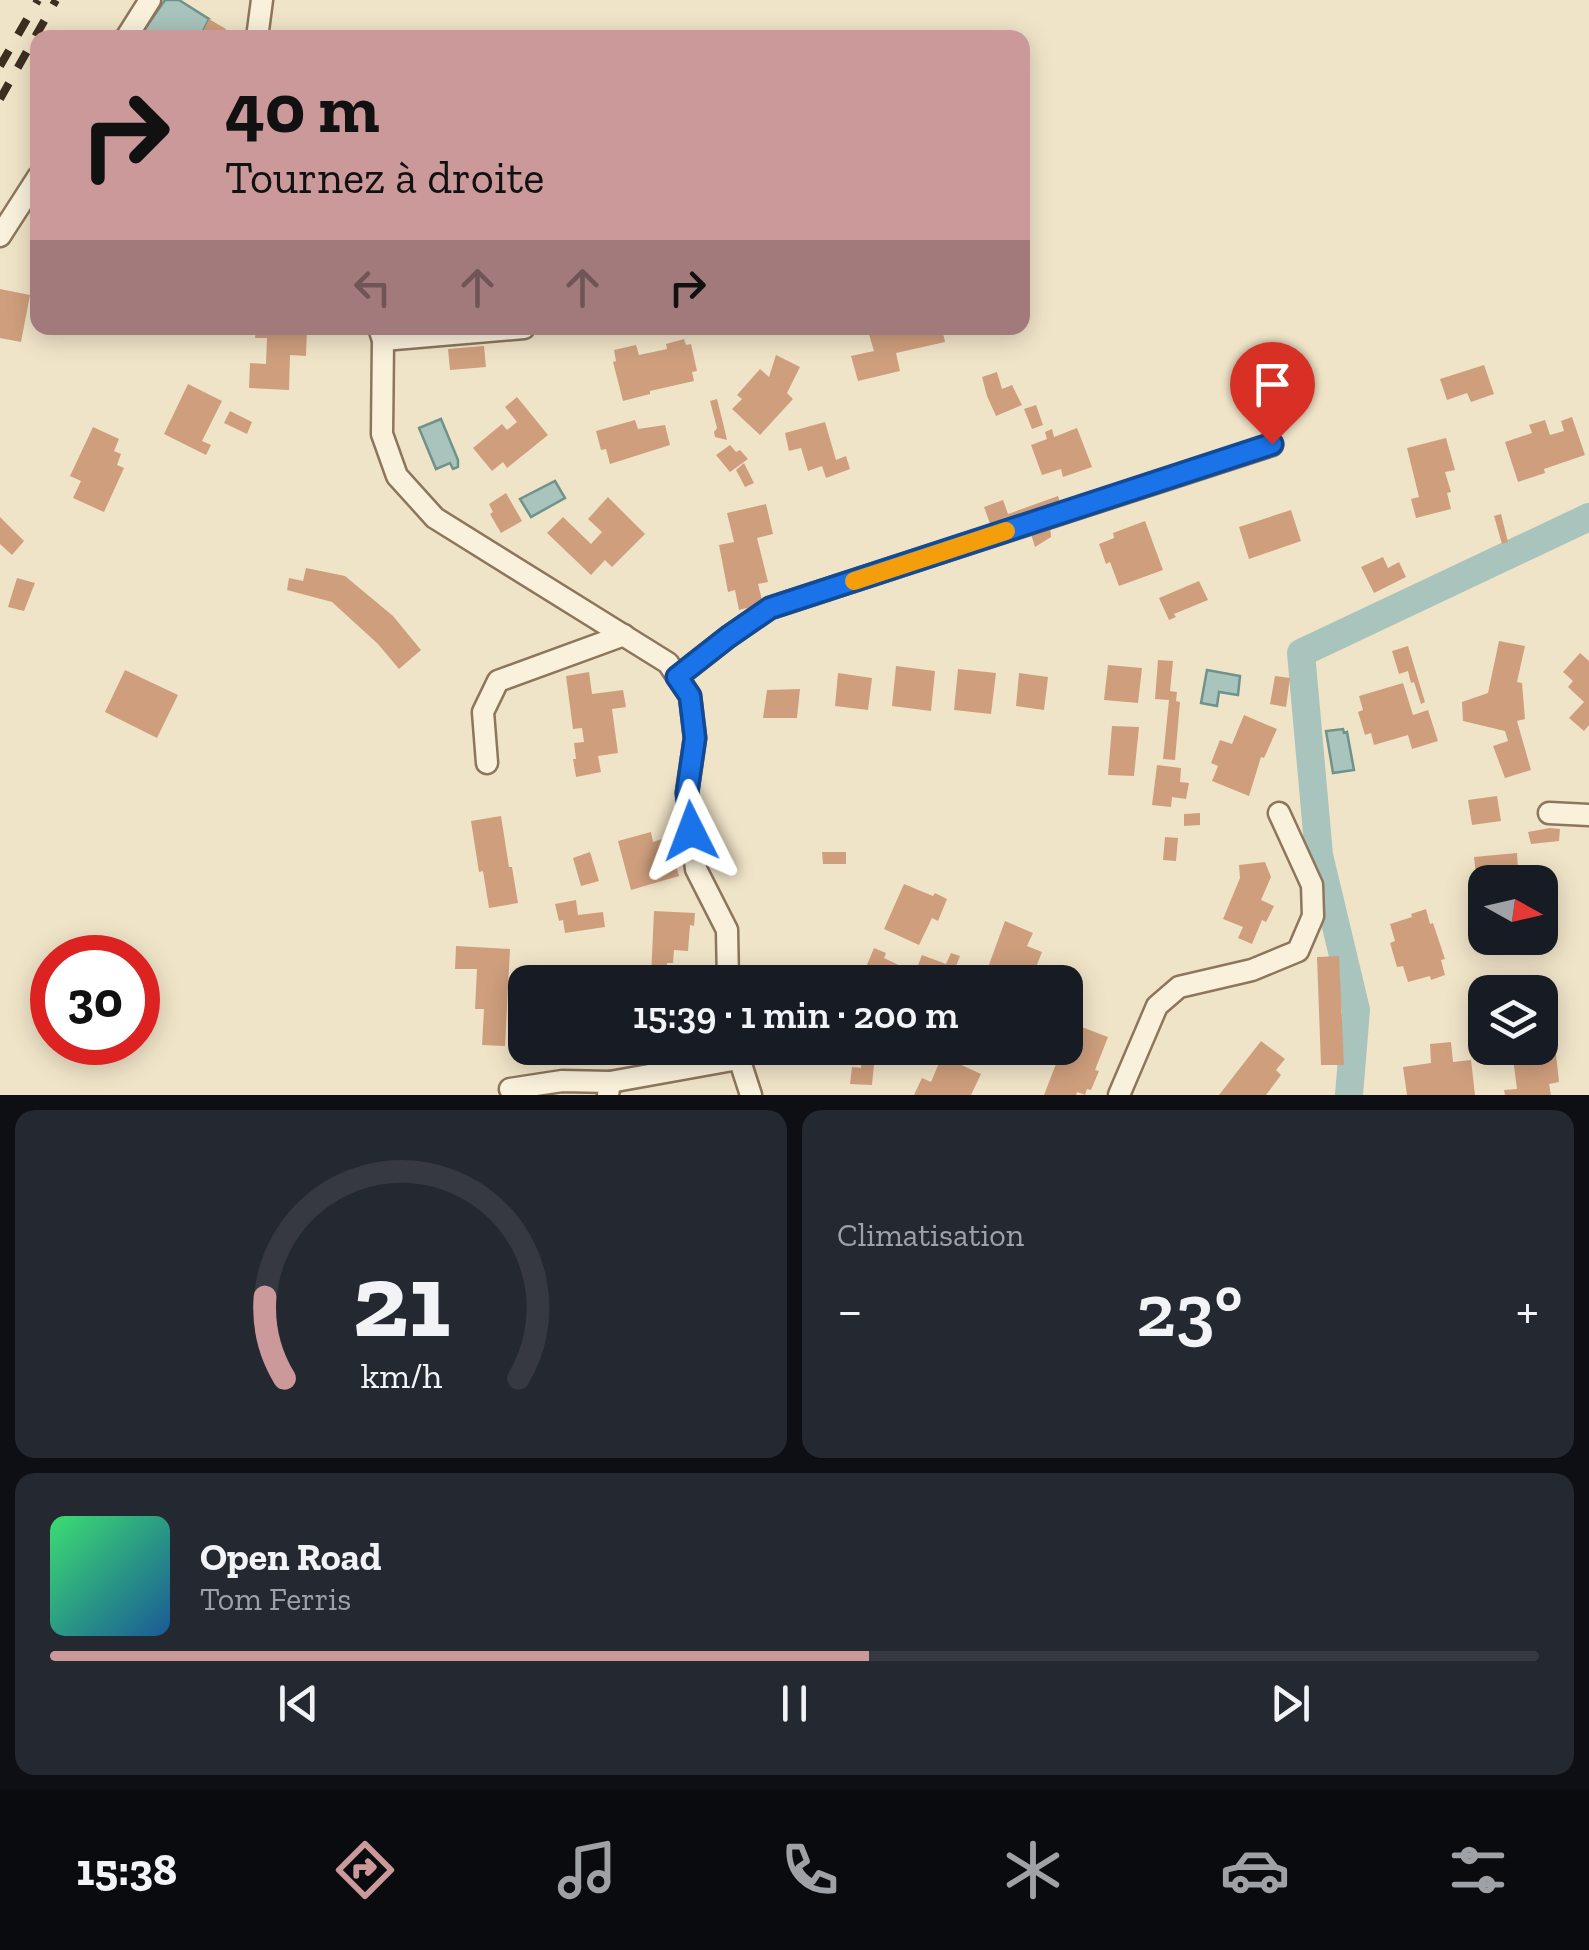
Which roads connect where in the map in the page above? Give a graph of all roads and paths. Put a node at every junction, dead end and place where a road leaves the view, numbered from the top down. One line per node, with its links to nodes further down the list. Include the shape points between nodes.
1 (150, 0): 3 (street)
2 (262, 0): 4 (street)
3 (131, 30)
4 (258, 30)
5 (30, 189): 6 (street)
6 (0, 236)
7 (381, 335): 9 (street, via 382,434 397,476 435,518)
8 (1272, 444): 10 (street, via 770,608)
9 (624, 636): 10 (street, via 668,663); 11 (street, via 498,681 484,712)
10 (677, 677): 15 (street, via 690,696 695,738 687,793 696,869 726,930)
11 (487, 763)
12 (1278, 813): 21 (street, via 1312,885 1313,916 1298,950 1252,970 1178,987 1158,1006)
13 (1549, 813): 14 (street)
14 (1589, 816)
15 (727, 965)
16 (693, 1065): 19 (street)
17 (741, 1065): 20 (street)
18 (510, 1088): 19 (street, via 562,1081)
19 (609, 1088)
20 (751, 1095)
21 (1119, 1095)

